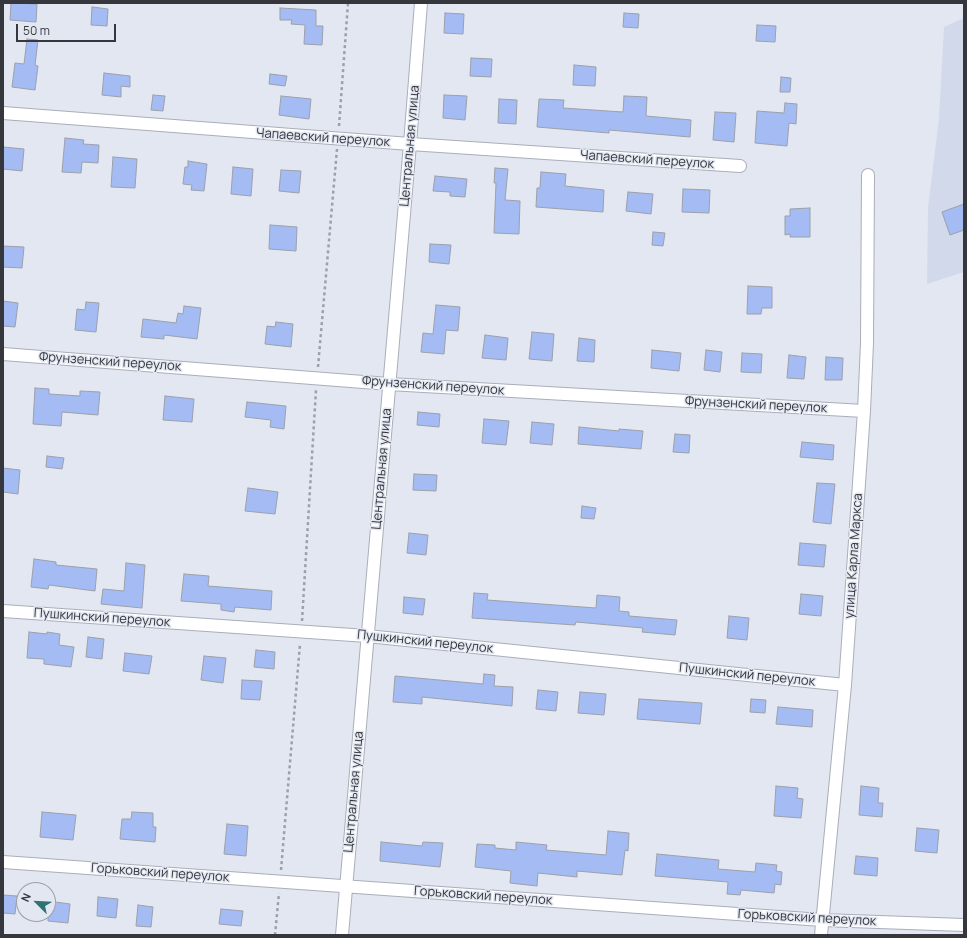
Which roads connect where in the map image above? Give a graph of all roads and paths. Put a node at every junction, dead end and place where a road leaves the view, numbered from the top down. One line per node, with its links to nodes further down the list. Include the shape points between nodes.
1 (348, 3): 4 (path)
2 (421, 3): 5 (street, Центральная улица)
3 (3, 113): 4 (street, Чапаевский переулок)
4 (338, 139): 5 (street, Чапаевский переулок); 9 (path)
5 (410, 144): 6 (street, Чапаевский переулок); 10 (street, Центральная улица)
6 (740, 166)
7 (868, 175): 11 (street, улица Карла Маркса)
8 (3, 354): 9 (street, Фрунзенский переулок)
9 (317, 378): 10 (street, Фрунзенский переулок); 13 (path)
10 (389, 384): 11 (street, Фрунзенский переулок); 14 (street, Центральная улица)
11 (864, 411): 15 (street, улица Карла Маркса)
12 (3, 611): 13 (street, Пушкинский переулок)
13 (301, 632): 14 (street, Пушкинский переулок); 17 (path)
14 (367, 636): 15 (street, Пушкинский переулок); 18 (street, Центральная улица)
15 (845, 684): 19 (street, улица Карла Маркса)
16 (3, 862): 17 (street, Горьковский переулок)
17 (280, 881): 18 (street, Горьковский переулок); 21 (path)
18 (346, 886): 19 (street, Горьковский переулок); 22 (street, Центральная улица)
19 (822, 920): 20 (street, Горьковский переулок); 23 (street, улица Карла Маркса)
20 (964, 925)
21 (275, 935)
22 (342, 935)
23 (821, 935)

